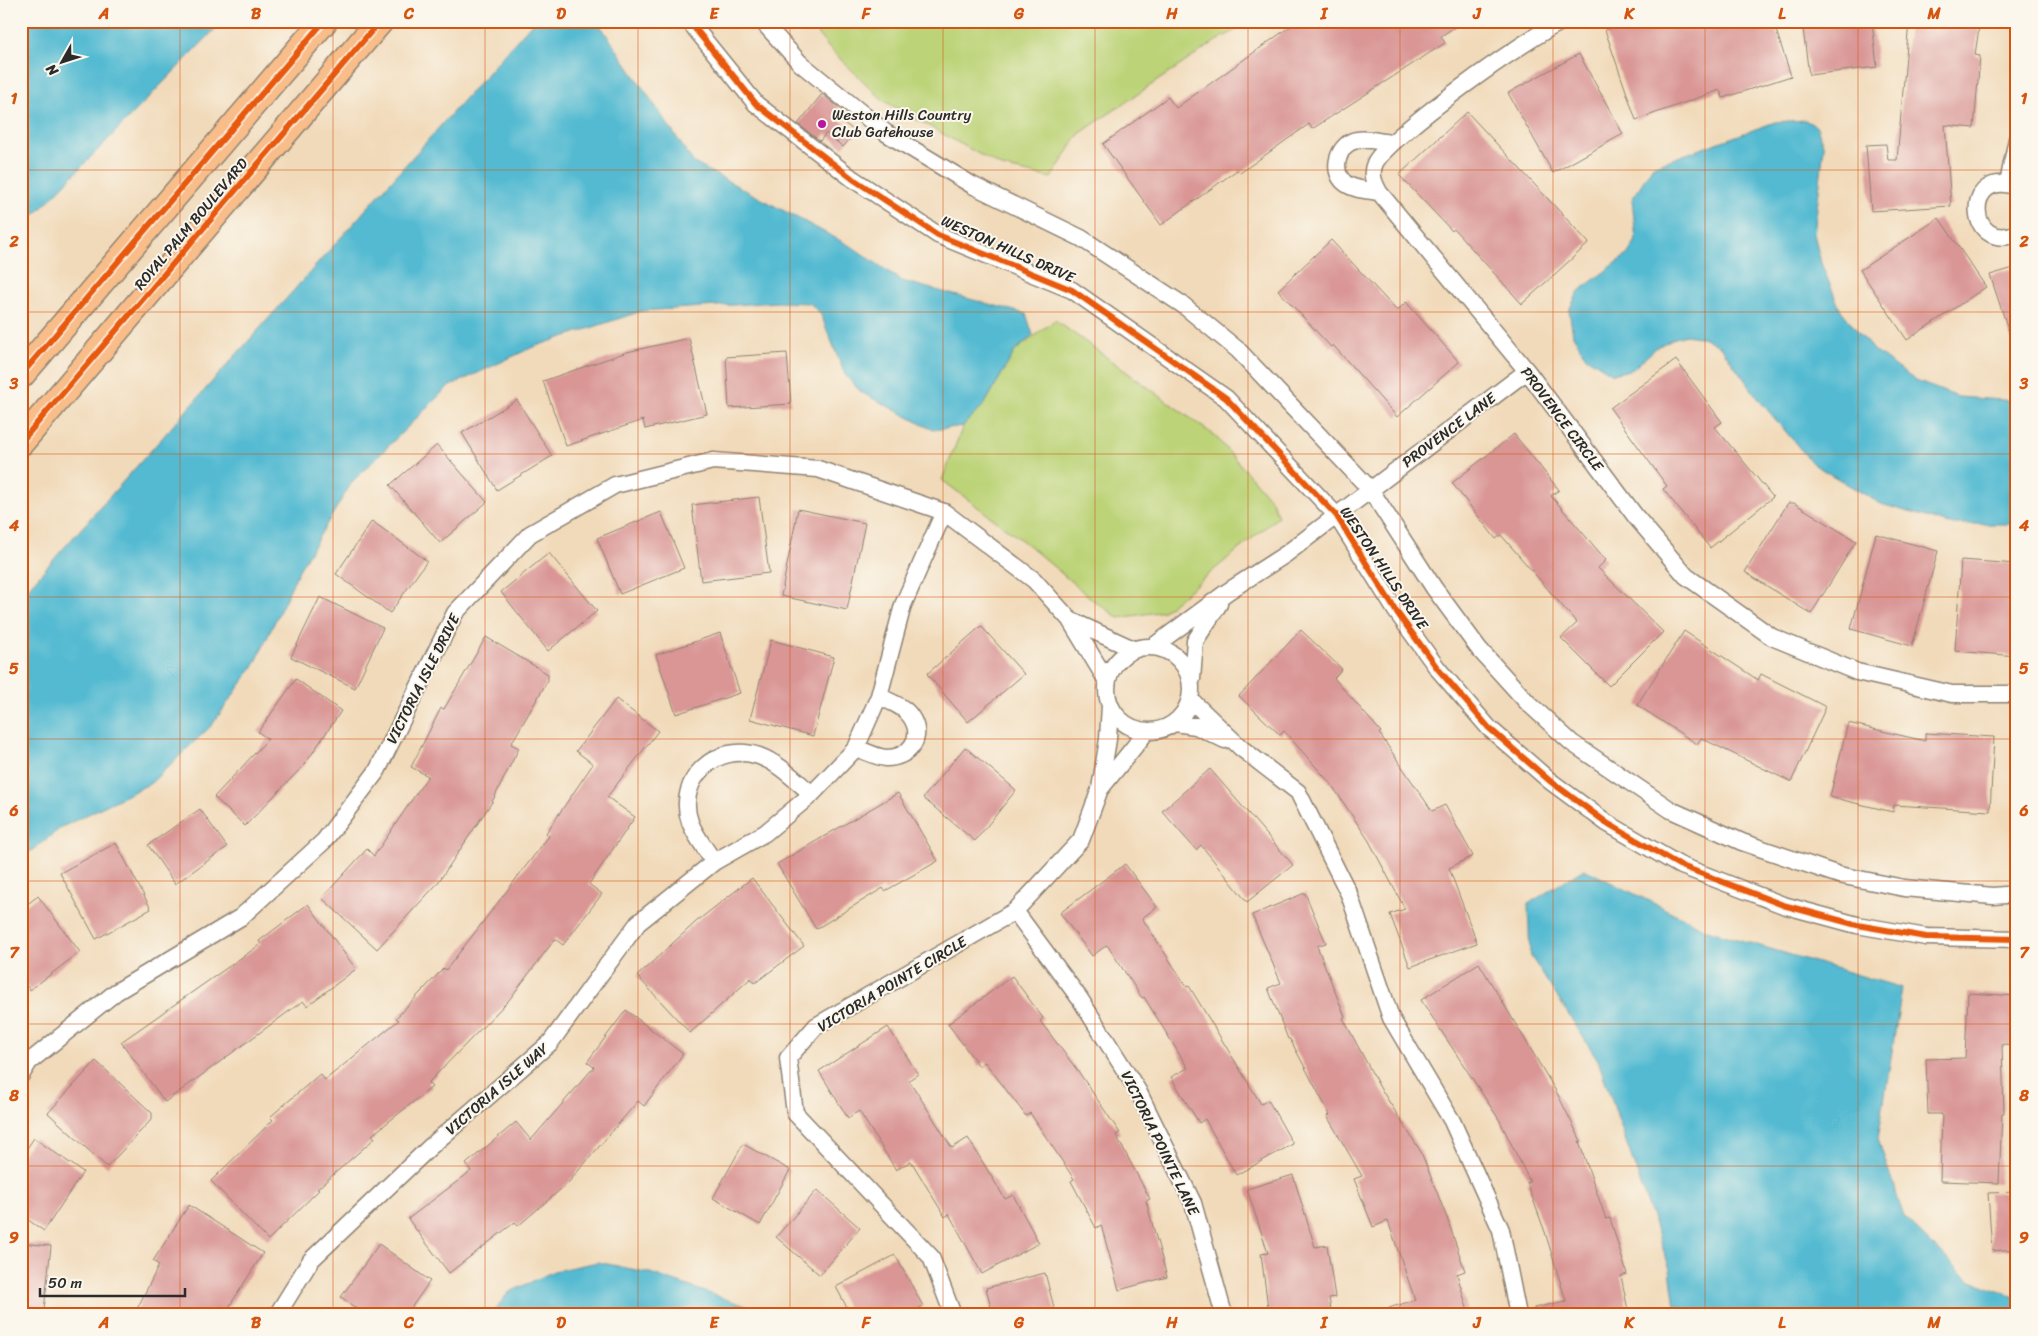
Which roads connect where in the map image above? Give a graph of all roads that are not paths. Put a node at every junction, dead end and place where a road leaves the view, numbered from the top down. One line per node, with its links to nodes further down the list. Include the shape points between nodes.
1 (324, 21): 12 (main road, ROYAL PALM BOULEVARD)
2 (380, 21): 13 (main road, ROYAL PALM BOULEVARD)
3 (689, 21): 16 (street, WESTON HILLS DRIVE, via 756,104 853,178 938,235 1072,290 1226,398)
4 (762, 21): 14 (street, WESTON HILLS DRIVE, via 800,63 886,134 972,185 1080,238 1183,305 1238,350)
5 (1562, 21): 7 (street, PROVENCE CIRCLE, via 1474,78)
6 (2017, 139): 8 (street)
7 (1392, 143): 9 (street, PROVENCE CIRCLE, via 1372,171); 9 (street, via 1356,140 1348,143 1338,159 1337,169 1347,184)
8 (2012, 185): 10 (street, via 1997,184 1984,192 1977,205 1977,216 1981,226 1989,232 1999,236)
9 (1379, 192): 11 (street, PROVENCE CIRCLE)
10 (2017, 232)
11 (1527, 371): 14 (street, PROVENCE LANE); 23 (street, PROVENCE CIRCLE, via 1636,517 1686,576 1772,637 1857,672 1952,694)
12 (21, 375)
13 (21, 442)
14 (1370, 489): 16 (street, PROVENCE LANE); 33 (street, WESTON HILLS DRIVE, via 1434,588 1479,650 1528,703 1572,744 1671,810 1742,842 1839,874 1904,888 1993,896)
15 (944, 512): 18 (street, VICTORIA ISLE DRIVE, via 1034,580); 24 (street, VICTORIA ISLE WAY, via 903,605); 36 (street, VICTORIA ISLE DRIVE, via 818,470 713,461 615,485 530,534 455,613 377,771 324,841 241,917 116,992 29,1062)
16 (1336, 515): 17 (street, PROVENCE LANE, via 1286,554); 35 (street, WESTON HILLS DRIVE, via 1396,611 1438,669 1489,728 1550,781 1607,822 1679,865 1783,905 1857,925 1926,937)
17 (1227, 592): 19 (street, PROVENCE LANE); 22 (street, via 1195,641)
18 (1070, 620): 20 (street, VICTORIA ISLE DRIVE); 21 (street, VICTORIA ISLE DRIVE)
19 (1154, 646): 20 (street); 22 (street, via 1174,654 1187,668)
20 (1133, 649): 21 (street, via 1116,662)
21 (1108, 681): 25 (street)
22 (1191, 692): 26 (street, via 1186,711); 29 (street)
23 (2017, 694)
24 (879, 696): 28 (street, VICTORIA ISLE WAY); 28 (street, via 900,706 910,716 917,728 915,742 909,751 898,757 883,758)
25 (1110, 706): 27 (street, via 1130,726); 30 (street, VICTORIA POINTE CIRCLE)
26 (1175, 723): 27 (street); 29 (street, via 1196,726)
27 (1147, 731): 30 (street, VICTORIA POINTE CIRCLE)
28 (856, 748): 31 (street, VICTORIA ISLE WAY)
29 (1241, 748): 40 (street, via 1298,792 1349,894 1391,1018 1452,1121 1501,1230)
30 (1100, 789): 34 (street, VICTORIA POINTE CIRCLE, via 1081,840)
31 (812, 794): 32 (street, VICTORIA ISLE WAY, via 765,833); 32 (street, via 780,767 759,756 736,752 718,756 703,768 692,784 687,801 690,822)
32 (714, 862): 37 (street, VICTORIA ISLE WAY, via 638,923 550,1043 430,1147 311,1260)
33 (2017, 894)
34 (1016, 911): 38 (street, VICTORIA POINTE CIRCLE, via 816,1026 788,1058 795,1113 931,1257); 39 (street, VICTORIA POINTE LANE, via 1080,999 1138,1091 1193,1203)
35 (2017, 939)
36 (21, 1076)
37 (277, 1315)
38 (953, 1315)
39 (1224, 1315)
40 (1518, 1315)

